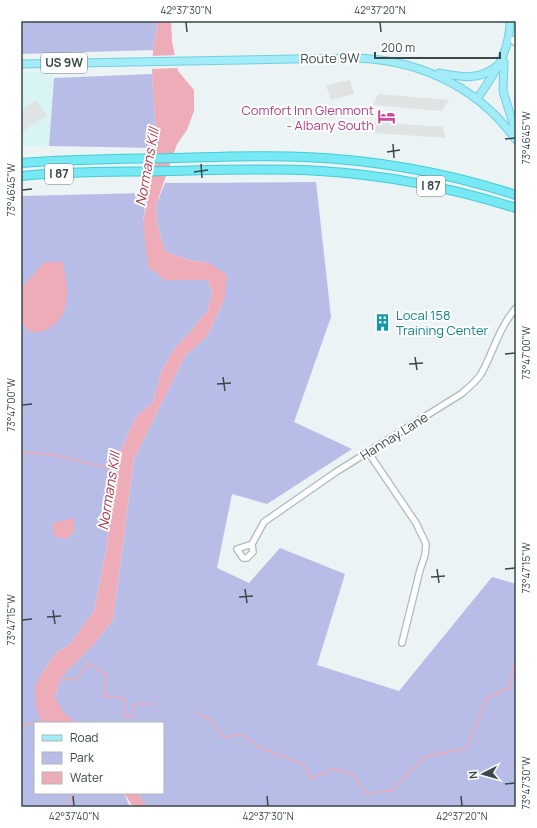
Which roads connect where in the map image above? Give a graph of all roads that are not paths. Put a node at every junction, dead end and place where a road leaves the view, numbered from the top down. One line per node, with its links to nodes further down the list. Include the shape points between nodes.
1 (510, 21): 2 (main road)
2 (509, 37): 3 (street); 4 (main road)
3 (516, 43)
4 (505, 54): 5 (main road); 9 (main road, via 503,91)
5 (501, 63): 7 (main road, via 485,74 474,77); 8 (main road)
6 (21, 64): 7 (main road, Route 9W / US 9W, via 368,58 400,62)
7 (429, 71): 8 (main road, Route 9W / US 9W)
8 (477, 99): 10 (main road, Route 9W / US 9W, via 502,122)
9 (516, 133)
10 (516, 140)
11 (21, 163): 13 (highway, I 87, via 290,156 366,162 449,176)
12 (21, 176): 14 (highway, I 87, via 297,170 364,175 446,189)
13 (516, 195)
14 (516, 208)
15 (516, 308): 16 (street, Hannay Lane, via 480,374 469,387)
16 (368, 452): 17 (street, Hannay Lane, via 264,522); 18 (street, via 416,523 426,544)
17 (252, 544)
18 (402, 642)

